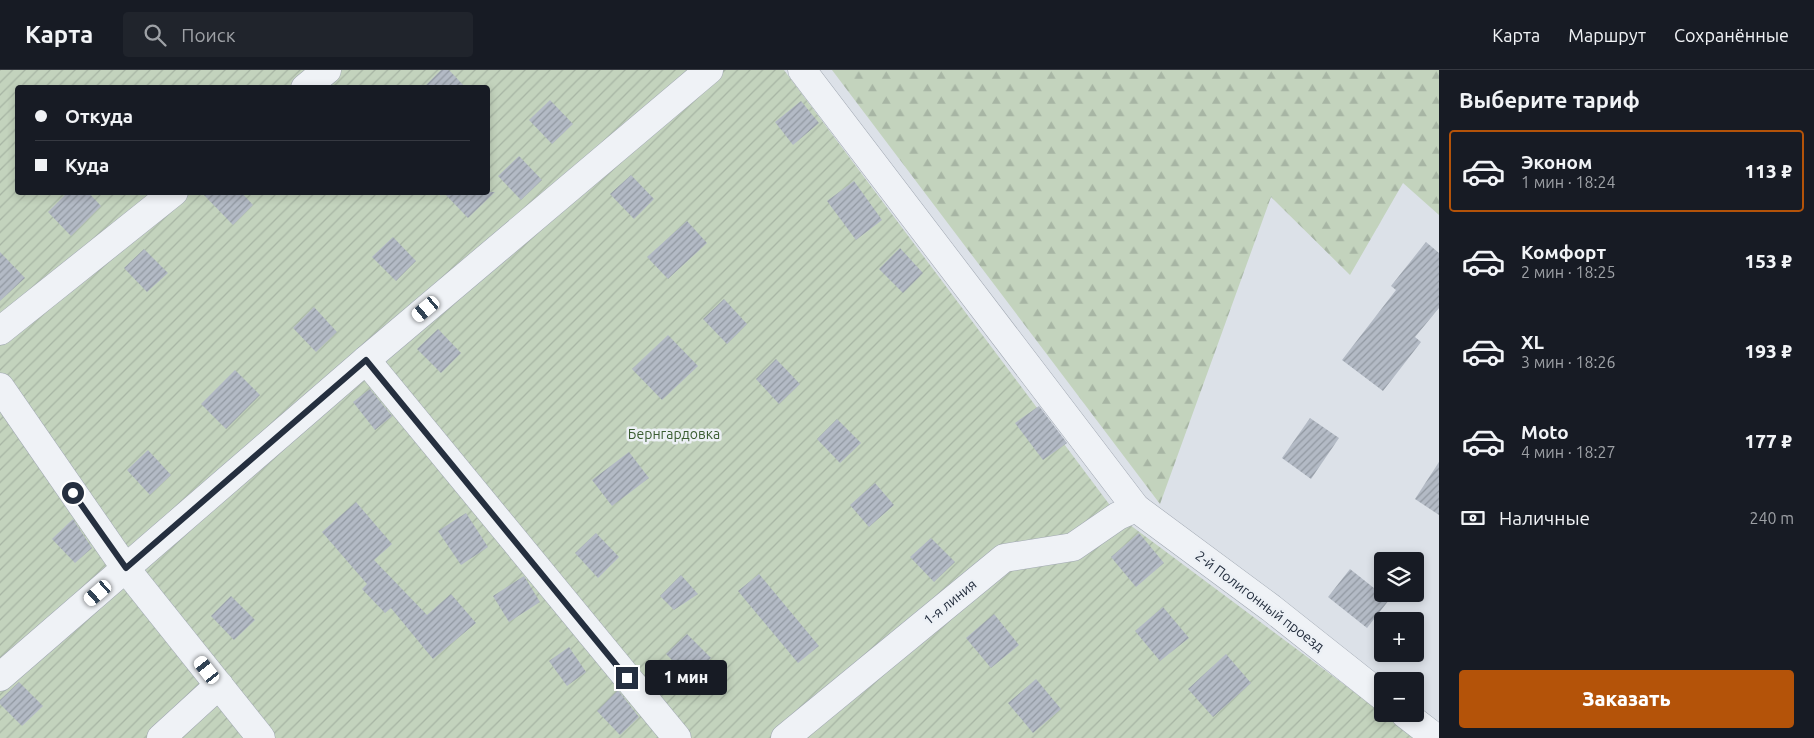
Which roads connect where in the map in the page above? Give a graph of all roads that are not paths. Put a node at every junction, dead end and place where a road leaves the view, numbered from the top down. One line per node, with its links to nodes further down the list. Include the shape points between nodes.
1 (327, 70): 4 (street)
2 (709, 70): 7 (street)
3 (802, 70): 9 (street, 2-й Полигонный проезд)
4 (309, 85)
5 (170, 195): 6 (street)
6 (0, 331)
7 (366, 360): 10 (street); 17 (street)
8 (0, 387): 10 (street)
9 (1136, 508): 13 (street, 2-й Полигонный проезд); 18 (street, 1-я линия, via 1118,516 1073,547 1004,558)
10 (126, 568): 11 (street); 12 (street)
11 (0, 677)
12 (219, 685): 15 (street); 16 (street)
13 (1374, 690)
14 (1415, 722): 19 (street)
15 (161, 738)
16 (261, 738)
17 (677, 738)
18 (784, 738)
19 (1436, 738)

